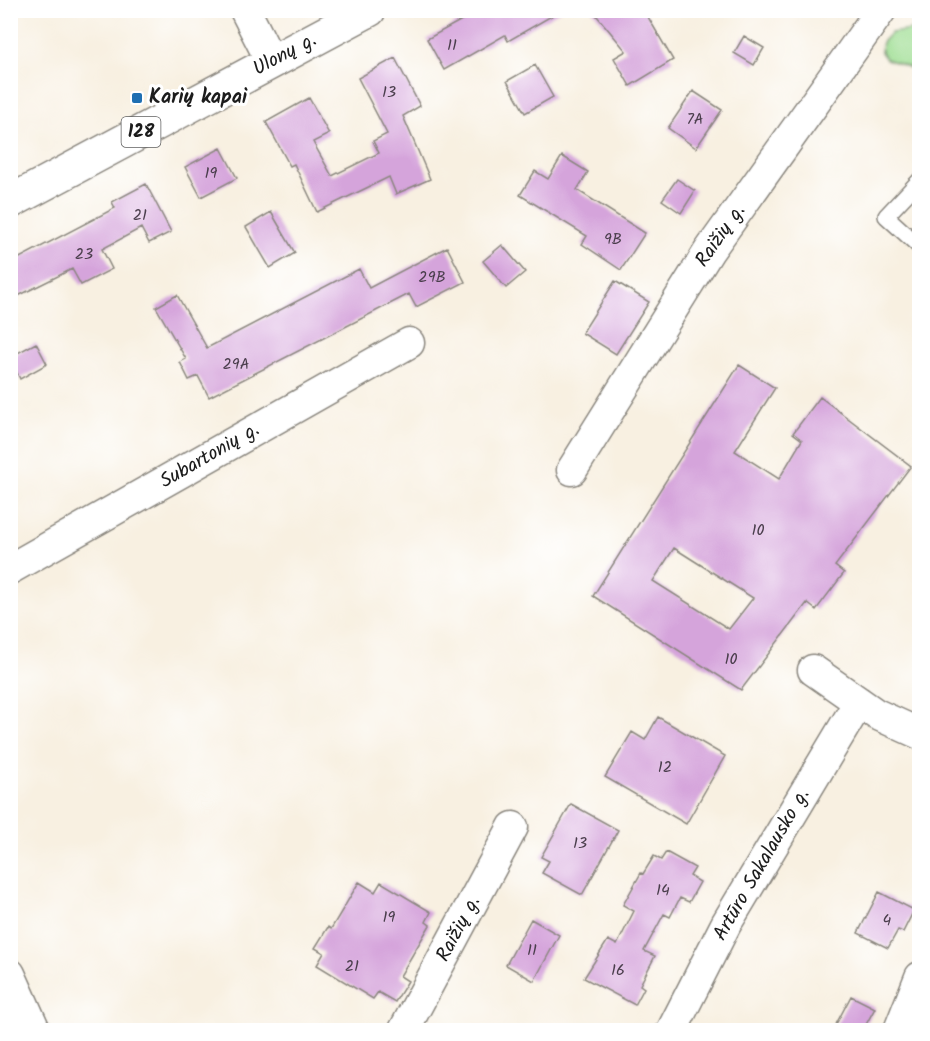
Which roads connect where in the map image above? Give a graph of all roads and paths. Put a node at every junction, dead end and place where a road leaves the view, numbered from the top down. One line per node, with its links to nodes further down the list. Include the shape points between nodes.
1 (245, 10): 4 (street)
2 (369, 10): 4 (main road, Ulonų g. / 128)
3 (881, 10): 9 (street, Raižių g., via 709,251)
4 (272, 63): 6 (main road, Ulonų g. / 128)
5 (920, 180): 7 (lane, via 886,216)
6 (10, 202)
7 (920, 247)
8 (409, 343): 10 (street, Subartonių g.)
9 (572, 470)
10 (10, 569)
11 (813, 670): 12 (street)
12 (859, 702): 13 (street); 19 (street, Artūro Sakalausko g., via 726,924)
13 (920, 734)
14 (513, 827): 18 (street, Raižių g.)
15 (10, 974): 17 (street)
16 (920, 977): 20 (street)
17 (35, 1030)
18 (404, 1030)
19 (672, 1030)
20 (899, 1030)

